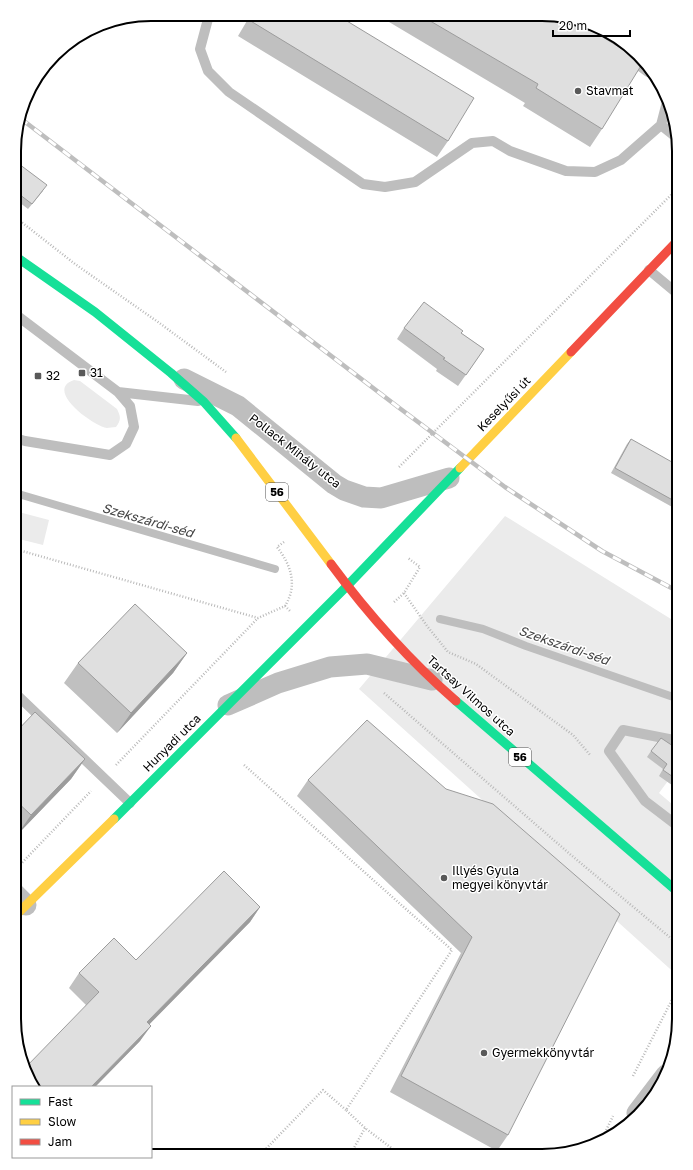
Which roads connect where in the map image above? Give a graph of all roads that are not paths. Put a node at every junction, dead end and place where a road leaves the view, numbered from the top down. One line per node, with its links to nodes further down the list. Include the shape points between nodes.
1 (207, 21): 7 (lane, via 200,49 208,71 229,92 363,184 386,187 415,182 472,143 492,141 566,171 595,172 621,160)
2 (585, 28): 3 (lane)
3 (593, 34)
4 (619, 52): 5 (lane)
5 (641, 67)
6 (665, 110): 7 (lane)
7 (661, 125): 8 (lane)
8 (671, 133)
9 (672, 246): 11 (street, Keselyűsi út)
10 (21, 260): 14 (street, Pollack Mihály utca / 56, via 95,312)
11 (649, 270): 12 (lane); 18 (street, Keselyűsi út)
12 (672, 289)
13 (21, 319): 15 (lane)
14 (171, 372): 16 (street, Pollack Mihály utca / 56); 18 (street, Pollack Mihály utca, via 238,406 344,490 364,497 381,498)
15 (118, 392): 16 (lane); 17 (lane, via 130,406 134,427 126,444 110,455)
16 (204, 402): 19 (street, Pollack Mihály utca / 56, via 242,445)
17 (21, 440)
18 (449, 478): 19 (street, Keselyűsi út)
19 (347, 586): 20 (street, Tartsay Vilmos utca / 56); 22 (street, Hunyadi utca)
20 (432, 680): 22 (street, via 367,664 330,667 278,683); 26 (street, Tartsay Vilmos utca / 56)
21 (21, 699): 24 (lane)
22 (226, 706): 24 (street, Hunyadi utca)
23 (672, 740): 25 (lane, via 623,730 609,751 645,801)
24 (130, 803): 27 (street, Hunyadi utca)
25 (672, 822)
26 (672, 888)
27 (21, 902)

